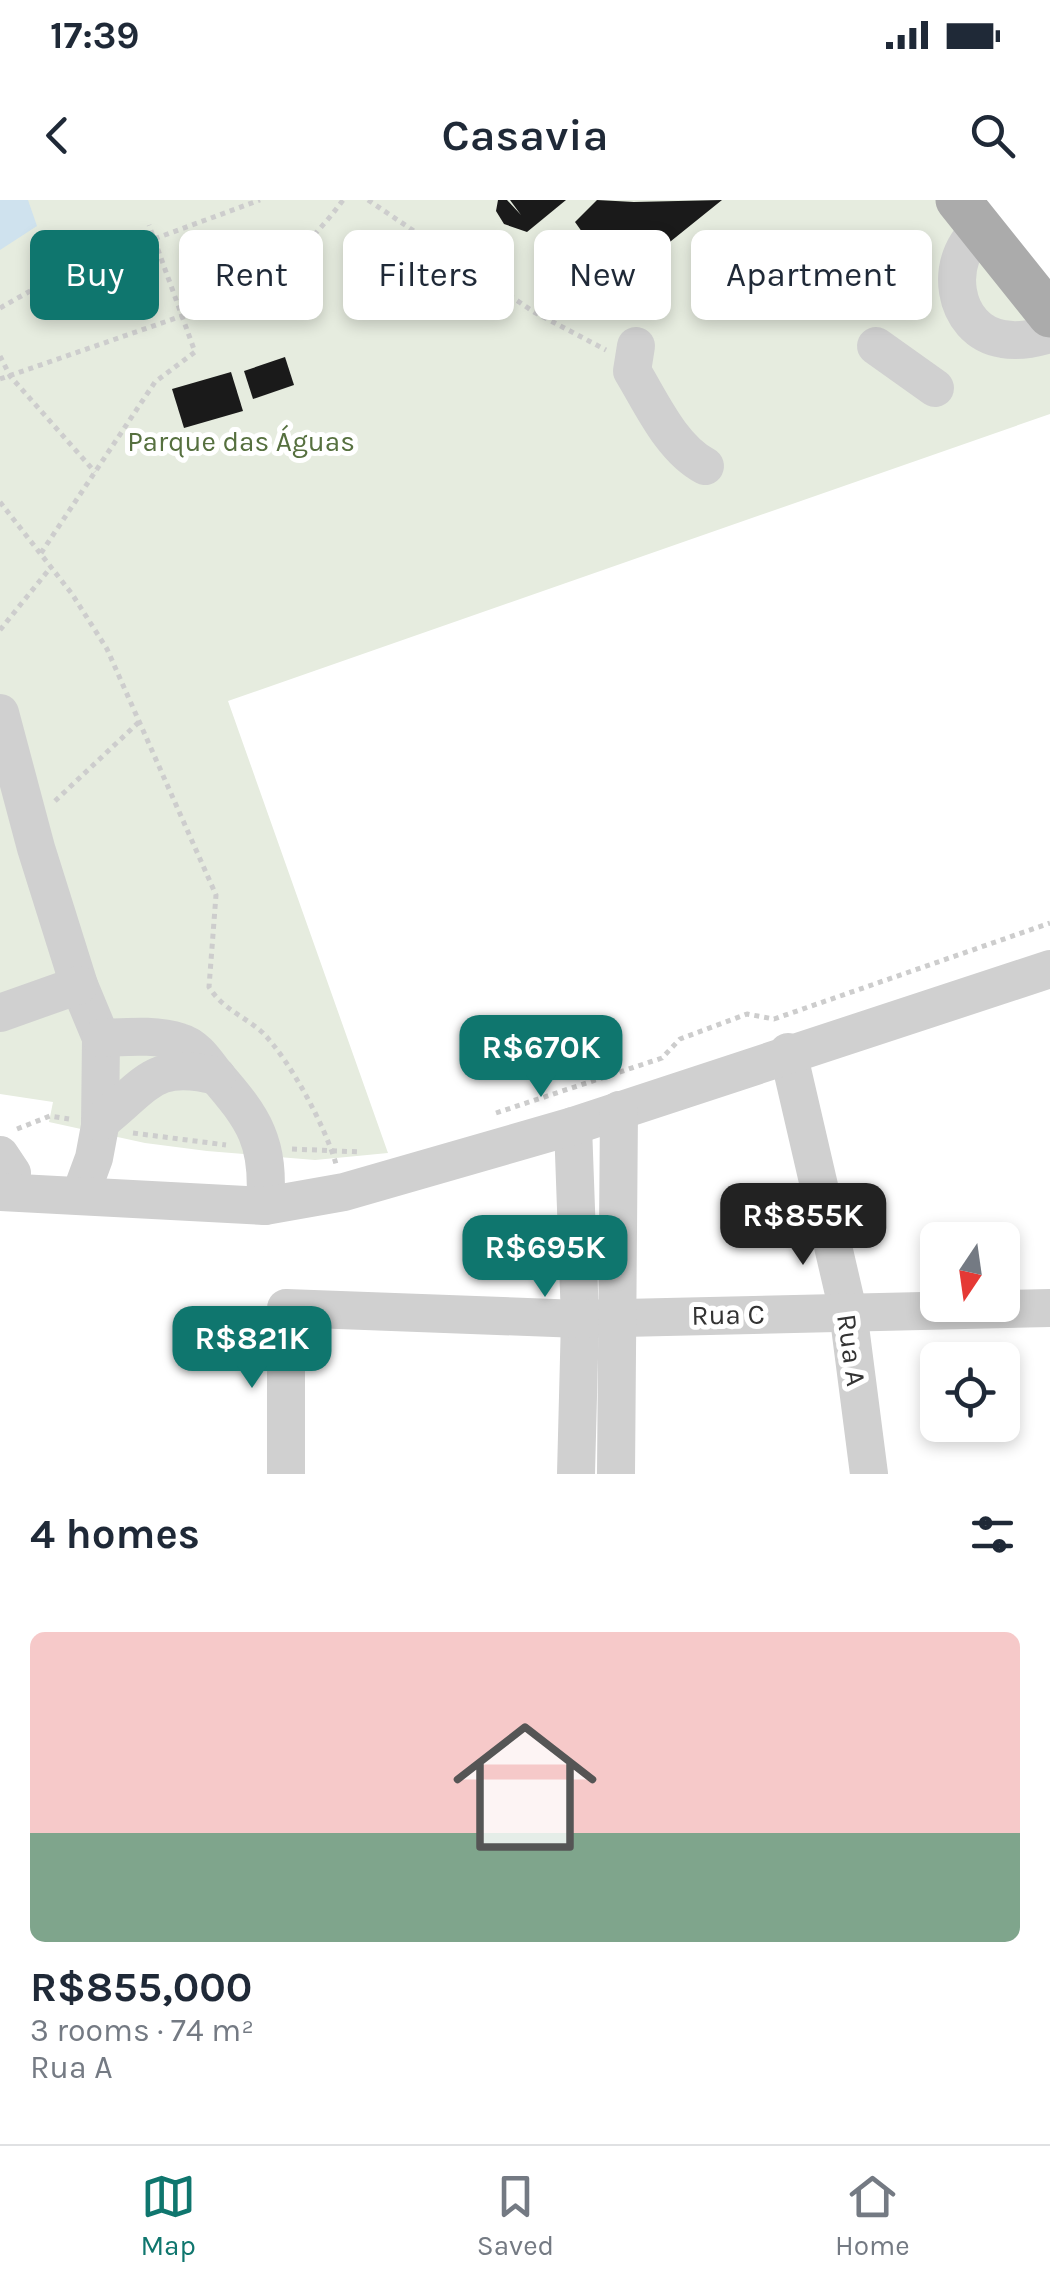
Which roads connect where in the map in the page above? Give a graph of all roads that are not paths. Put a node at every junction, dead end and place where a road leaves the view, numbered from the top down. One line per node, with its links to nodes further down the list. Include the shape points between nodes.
1 (970, 215): 2 (main road); 3 (street, via 956,267 960,300 981,328 1001,340)
2 (1050, 315)
3 (1050, 334)
4 (876, 346): 6 (street)
5 (619, 347): 7 (street, via 676,438)
6 (934, 388)
7 (705, 466)
8 (0, 713): 10 (street)
9 (1042, 970): 13 (street)
10 (78, 984): 11 (street); 12 (street)
11 (0, 1013)
12 (102, 1038): 14 (street, via 176,1040); 16 (street)
13 (788, 1052): 15 (street); 22 (street, Rua A)
14 (217, 1076): 16 (street, via 164,1071); 20 (street, via 243,1105 264,1148)
15 (620, 1110): 17 (street); 23 (street)
16 (100, 1124): 19 (street, via 94,1158)
17 (573, 1126): 20 (street, via 382,1184); 24 (street)
18 (3, 1173): 19 (street)
19 (63, 1194): 20 (street)
20 (265, 1206)
21 (1050, 1308): 22 (street, Rua C)
22 (848, 1311): 23 (street, Rua C); 28 (street, Rua A)
23 (619, 1317): 24 (street, Rua C); 27 (street)
24 (580, 1319): 25 (street, Rua C, via 286,1308); 26 (street)
25 (286, 1474)
26 (576, 1474)
27 (616, 1474)
28 (868, 1474)

